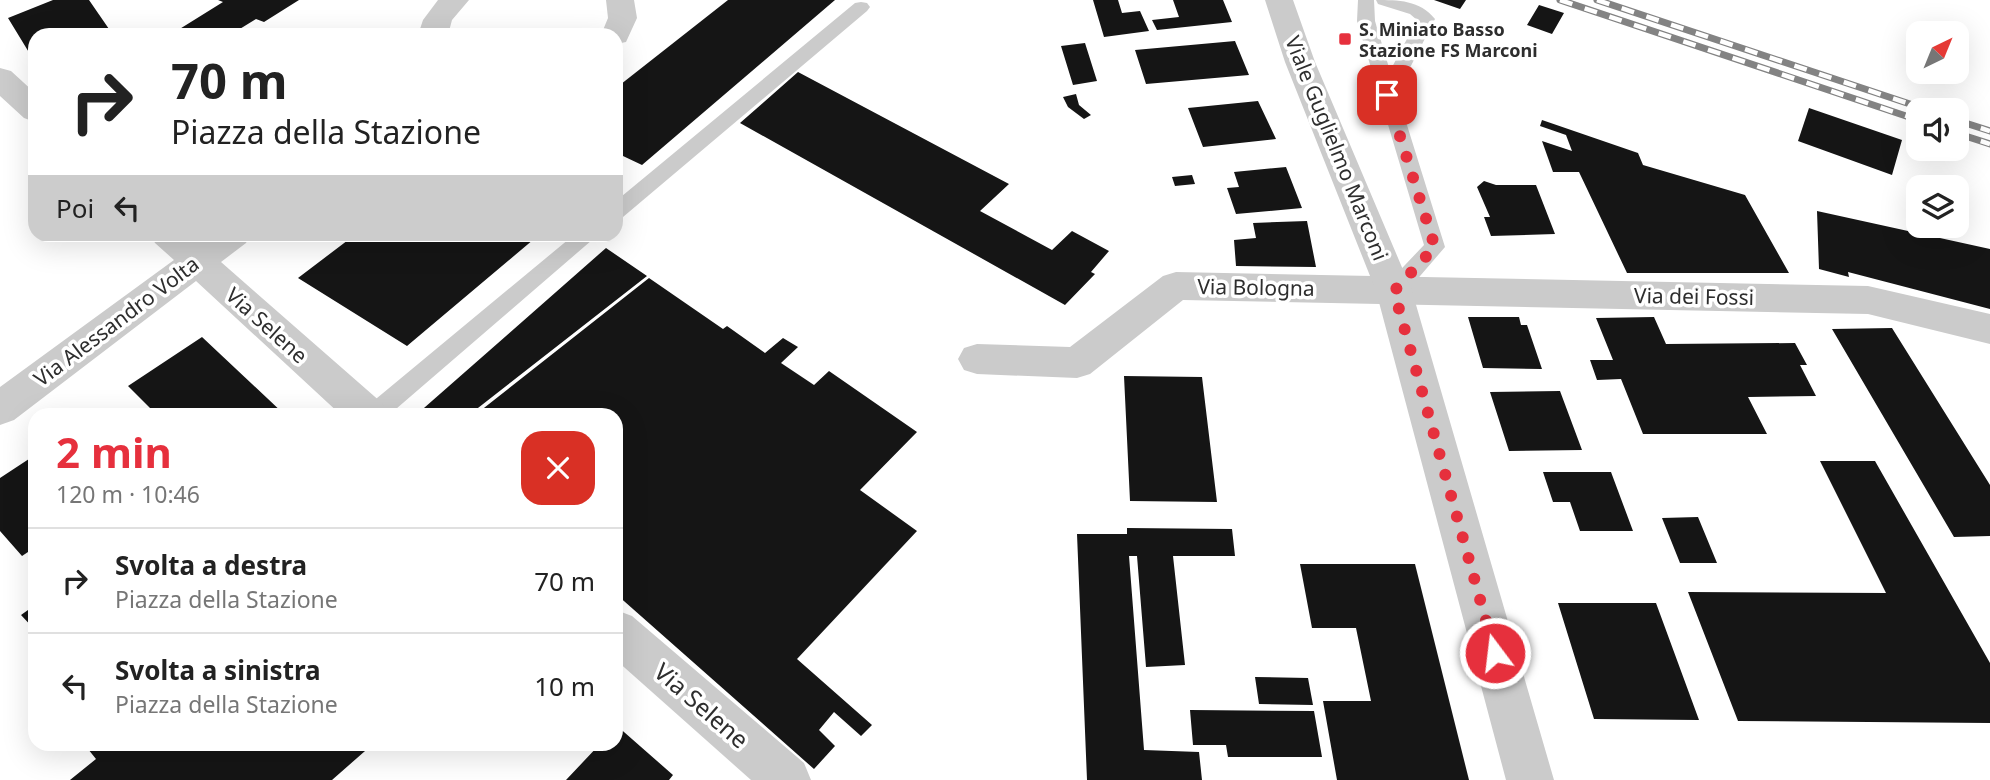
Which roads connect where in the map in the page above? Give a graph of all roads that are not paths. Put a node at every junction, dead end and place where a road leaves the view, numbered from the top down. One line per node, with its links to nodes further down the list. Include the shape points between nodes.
1 (456, 0): 7 (street)
2 (620, 0): 8 (street, via 624,7)
3 (1279, 0): 17 (street, Viale Guglielmo Marconi)
4 (1366, 0): 10 (lane, via 1366,21)
5 (1384, 0): 10 (lane, via 1416,10 1426,19)
6 (861, 7): 12 (lane)
7 (433, 28)
8 (621, 28)
9 (0, 78): 11 (street)
10 (1387, 95): 17 (lane, via 1435,247)
11 (28, 104)
12 (623, 206)
13 (175, 242): 16 (street, Via Selene)
14 (222, 242): 16 (street, Via Alessandro Volta)
15 (579, 242): 21 (lane)
16 (195, 261): 20 (street, Via Selene); 22 (street, Via Alessandro Volta)
17 (1394, 291): 18 (street, Via dei Fossi, via 1868,300); 19 (street, Via Bologna, via 1176,286 1077,363); 25 (street, Viale Guglielmo Marconi)
18 (1990, 329)
19 (977, 359)
20 (362, 408)
21 (378, 408)
22 (0, 409)
23 (623, 637): 24 (street, Via Selene)
24 (787, 780)
25 (1530, 780)

